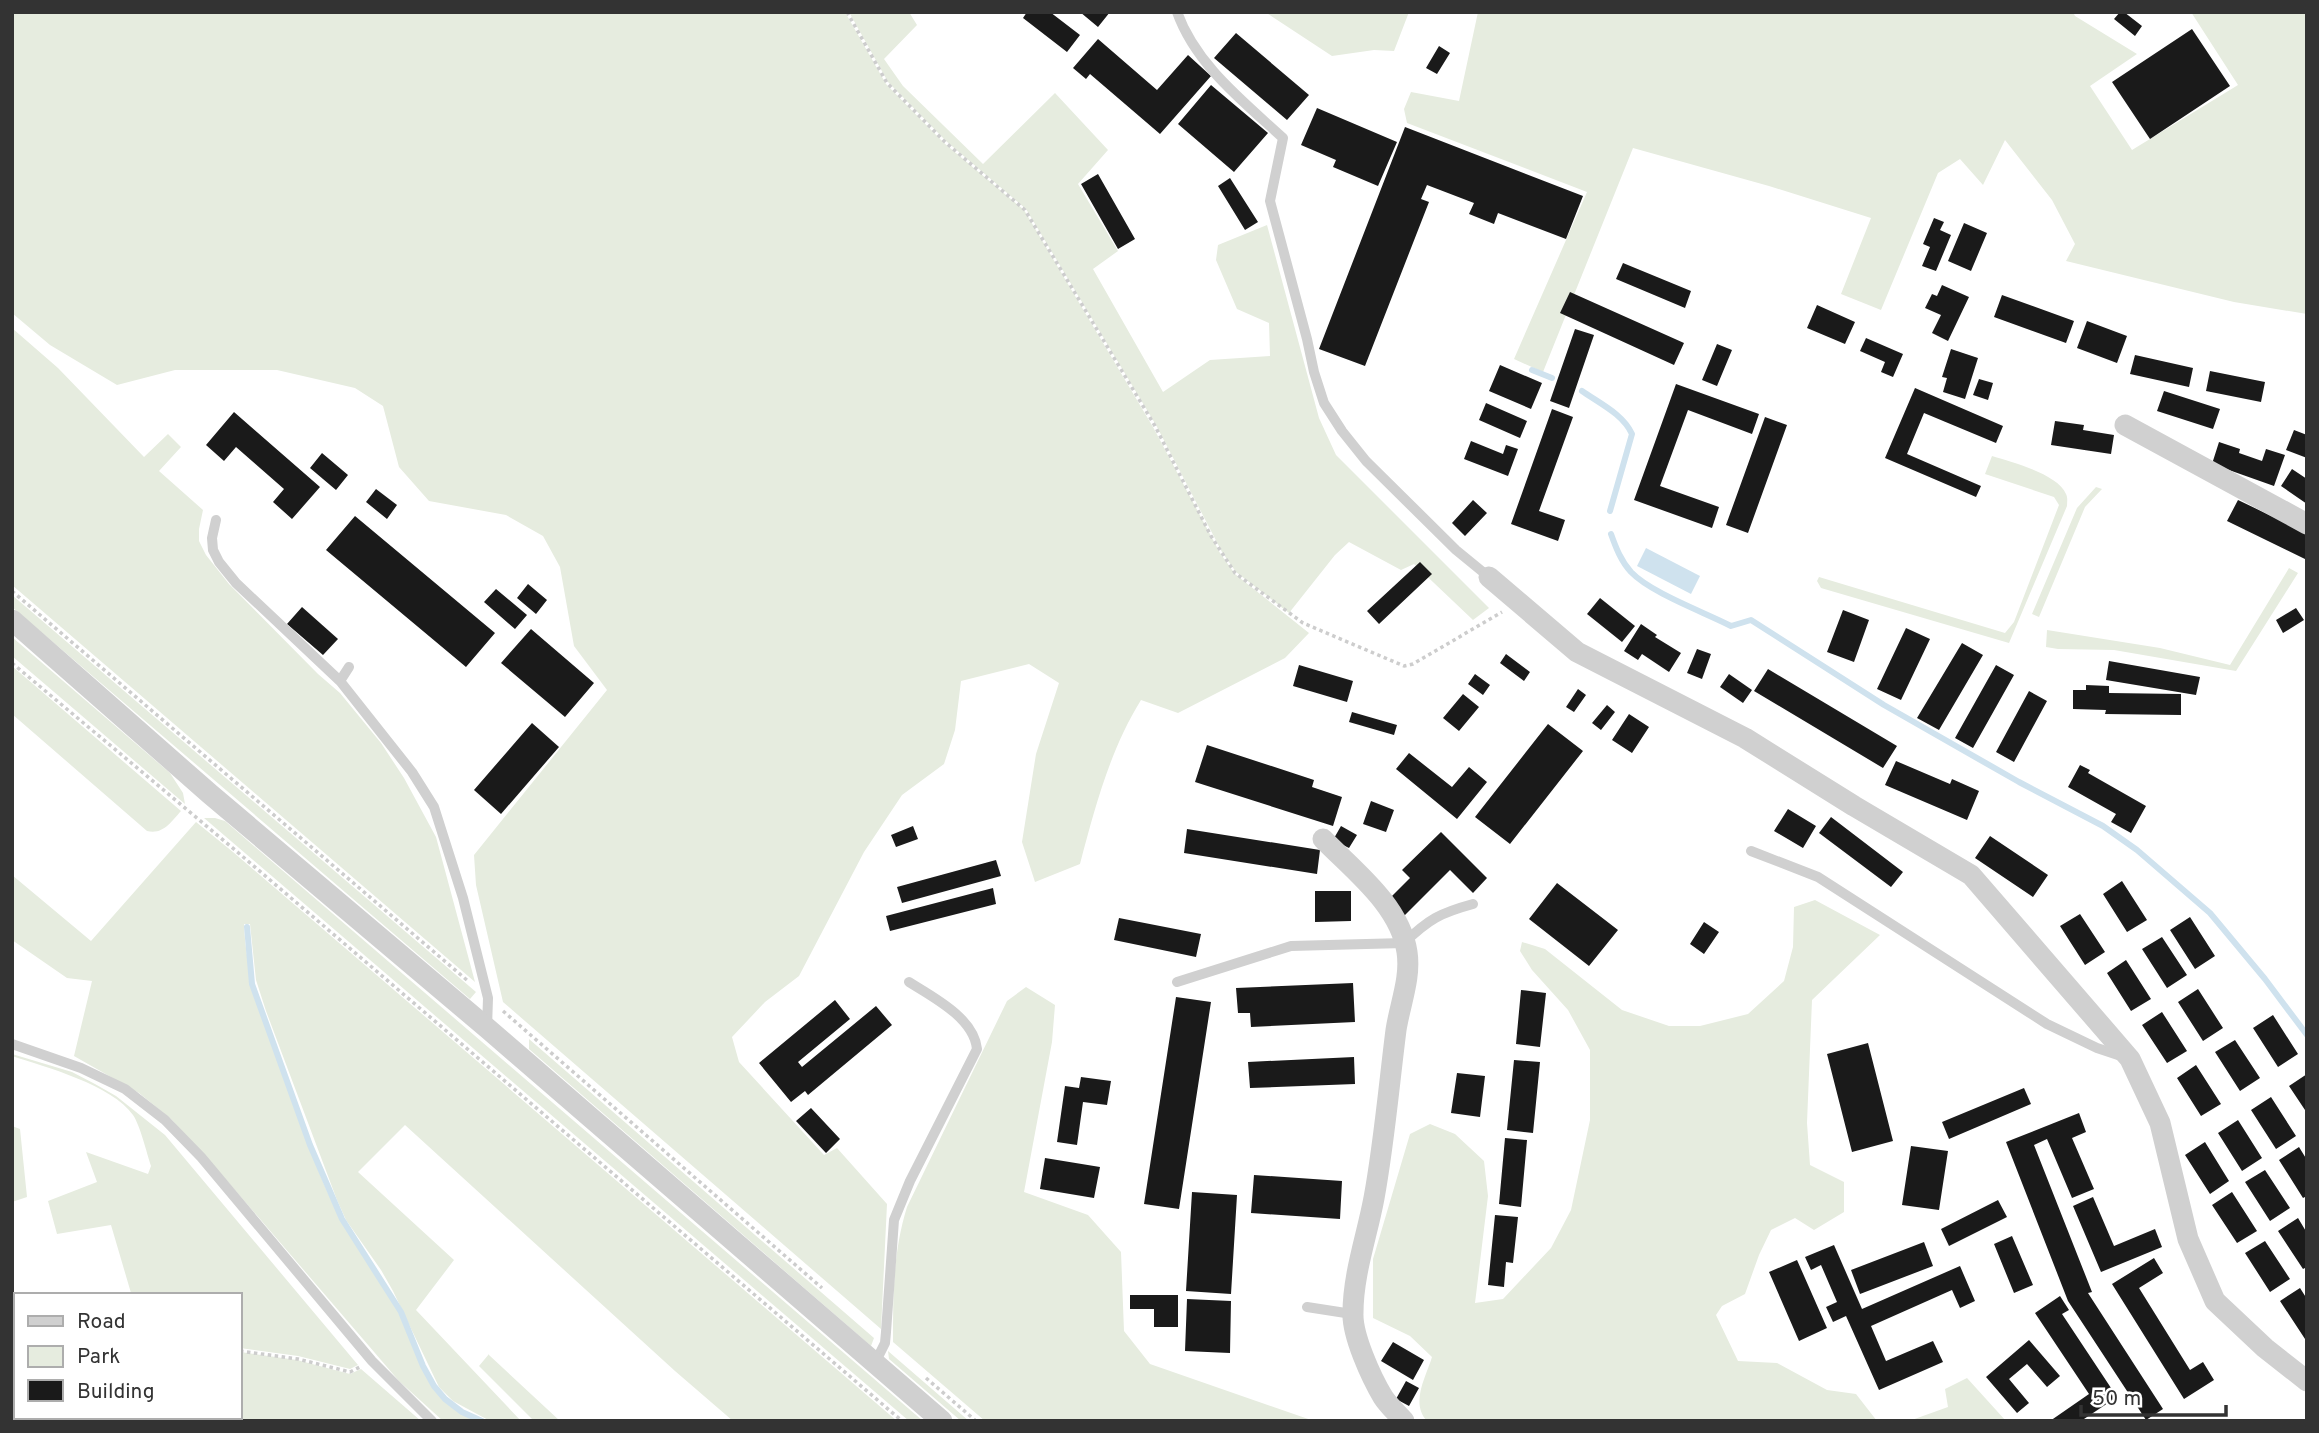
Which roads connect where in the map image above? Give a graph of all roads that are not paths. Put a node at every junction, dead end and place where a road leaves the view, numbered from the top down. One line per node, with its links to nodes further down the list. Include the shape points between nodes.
1 (1177, 12): 5 (lane, via 1188,41 1223,82 1283,138 1270,201 1324,403 1366,461)
2 (2125, 425): 4 (street)
3 (216, 520): 8 (lane, via 212,538 219,562)
4 (2307, 524)
5 (1489, 577): 17 (street, via 1577,652 1745,738 1970,875)
6 (12, 620): 15 (street)
7 (349, 667): 8 (lane)
8 (340, 681): 15 (lane, via 434,807 488,998)
9 (1323, 839): 12 (street, via 1385,904)
10 (1751, 850): 17 (lane, via 1818,877 2048,1024)
11 (1473, 904): 12 (lane, via 1426,922)
12 (1404, 943): 14 (lane, via 1290,946); 19 (street, via 1406,987)
13 (909, 982): 20 (lane, via 937,999 972,1031 977,1049 894,1220 885,1343)
14 (1177, 982)
15 (487, 1028): 20 (street)
16 (12, 1044): 22 (lane, via 125,1089 165,1120 372,1361)
17 (2130, 1059): 21 (street, via 2160,1123 2188,1239 2216,1301)
18 (1307, 1307): 19 (lane)
19 (1352, 1314): 24 (street, via 1371,1373)
20 (875, 1363): 23 (street)
21 (2307, 1381)
22 (432, 1421)
23 (942, 1421)
24 (1404, 1421)

